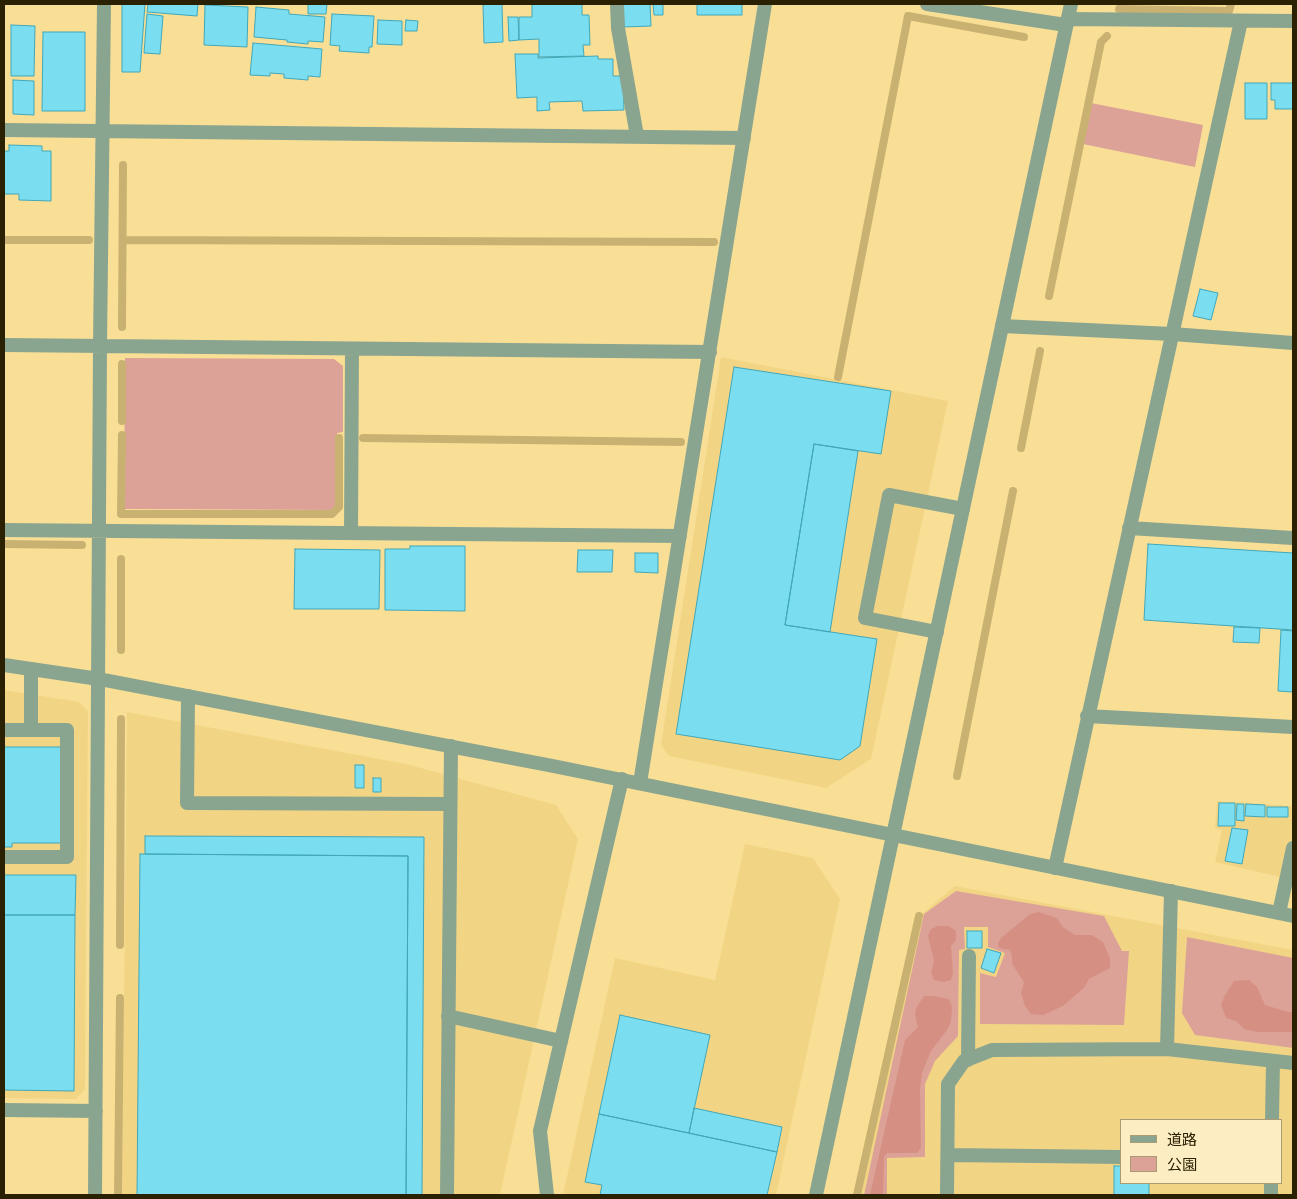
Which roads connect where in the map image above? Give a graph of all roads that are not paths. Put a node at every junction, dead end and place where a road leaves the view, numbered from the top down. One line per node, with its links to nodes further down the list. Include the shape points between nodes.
1 (104, 4): 10 (street)
2 (617, 4): 11 (street, via 618,28)
3 (765, 4): 12 (street)
4 (927, 4): 8 (street)
5 (1071, 4): 8 (street)
6 (1241, 21): 7 (street); 8 (street); 14 (street)
7 (1293, 21)
8 (1067, 22): 13 (street)
9 (4, 130): 10 (street)
10 (103, 131): 11 (street); 17 (street)
11 (637, 136): 12 (street)
12 (744, 138): 19 (street)
13 (1002, 326): 14 (street); 20 (street)
14 (1172, 334): 15 (street); 21 (street)
15 (1293, 343)
16 (4, 345): 17 (street)
17 (100, 346): 18 (street); 23 (street)
18 (352, 349): 19 (street); 24 (street)
19 (710, 352): 25 (street)
20 (963, 509): 27 (street); 27 (street, via 889,495 865,618)
21 (1129, 528): 26 (street); 32 (street)
22 (4, 530): 23 (street)
23 (99, 531): 24 (street); 30 (street)
24 (351, 533): 25 (street)
25 (680, 536): 38 (street)
26 (1293, 538)
27 (936, 632): 40 (street)
28 (4, 665): 29 (street)
29 (31, 669): 30 (street); 35 (street)
30 (99, 678): 31 (street); 55 (street)
31 (188, 696): 36 (street); 39 (street, via 187,803)
32 (1087, 716): 33 (street); 43 (street)
33 (1293, 727)
34 (4, 730): 35 (street)
35 (31, 730): 42 (street, via 67,730 67,857)
36 (450, 746): 37 (street); 39 (street)
37 (622, 779): 38 (street); 49 (street)
38 (640, 783): 40 (street)
39 (449, 804): 48 (street)
40 (893, 836): 43 (street); 62 (street)
41 (1293, 848): 45 (street)
42 (4, 857)
43 (1055, 868): 44 (street)
44 (1171, 892): 45 (street); 50 (street)
45 (1279, 913): 46 (street)
46 (1293, 916)
47 (969, 956): 51 (street)
48 (448, 1016): 49 (street); 60 (street)
49 (561, 1041): 61 (street, via 540,1131)
50 (1167, 1049): 51 (street, via 992,1050); 52 (street)
51 (968, 1060): 57 (street, via 948,1084)
52 (1273, 1061): 53 (street); 56 (street)
53 (1293, 1063)
54 (4, 1110): 55 (street)
55 (96, 1111): 59 (street)
56 (1272, 1119)
57 (948, 1155): 58 (street); 63 (street)
58 (1120, 1157)
59 (95, 1195)
60 (447, 1195)
61 (547, 1195)
62 (816, 1195)
63 (947, 1195)

